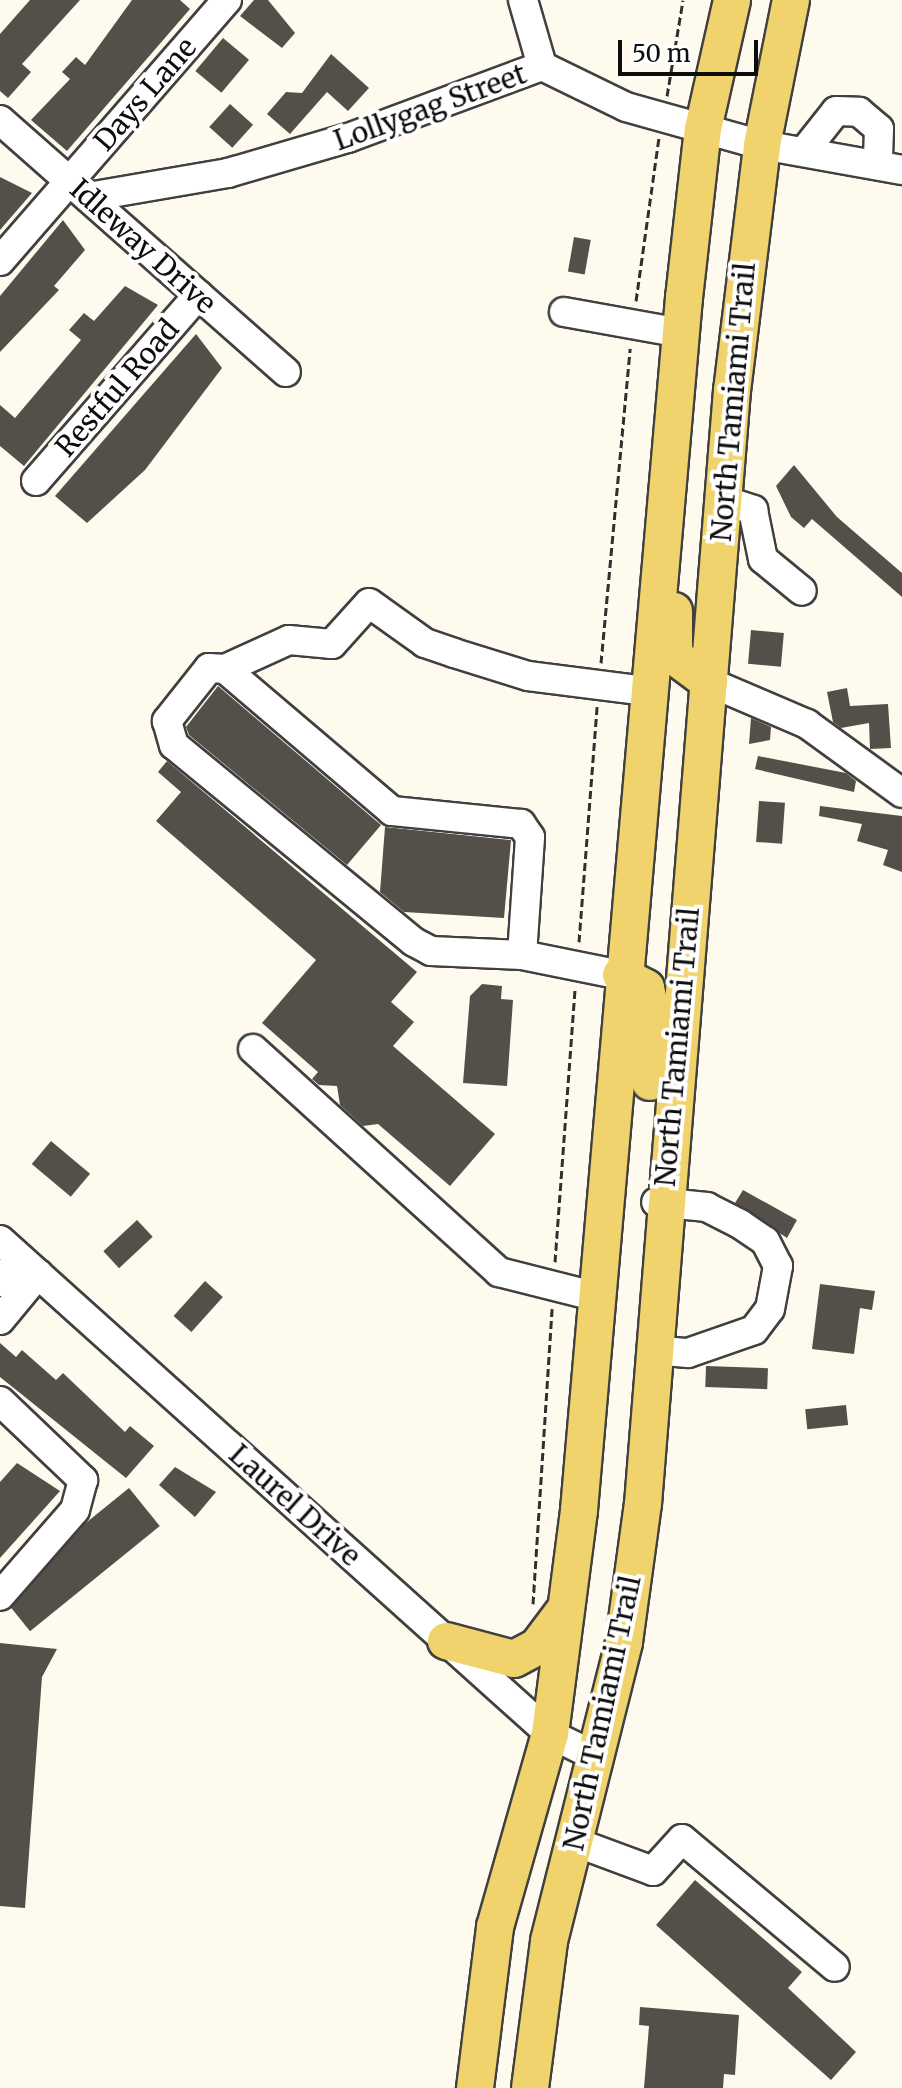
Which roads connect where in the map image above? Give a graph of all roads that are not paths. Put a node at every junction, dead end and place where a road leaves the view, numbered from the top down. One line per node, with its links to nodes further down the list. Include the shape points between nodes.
1 (227, 0): 11 (street, Days Lane)
2 (523, 0): 5 (street)
3 (732, 0): 7 (main road, North Tamiami Trail)
4 (791, 0): 8 (main road, North Tamiami Trail)
5 (542, 66): 7 (street, Lollygag Street, via 605,100); 11 (street, Lollygag Street, via 318,147 228,173)
6 (0, 120): 11 (street, Idleway Drive)
7 (703, 129): 8 (street, Lollygag Street); 15 (main road, North Tamiami Trail)
8 (762, 145): 9 (street, Lollygag Street); 19 (main road, North Tamiami Trail)
9 (806, 149): 10 (street, Lollygag Street); 10 (street, via 836,111 859,112 879,129)
10 (890, 165)
11 (79, 189): 12 (street, Days Lane); 13 (street, Idleway Drive)
12 (0, 261)
13 (198, 295): 16 (street, Idleway Drive); 18 (street, Restful Road)
14 (564, 312): 15 (street)
15 (681, 333): 17 (main road, North Tamiami Trail)
16 (286, 372)
17 (668, 470): 22 (main road, via 679,519 674,656); 23 (main road, North Tamiami Trail)
18 (36, 481)
19 (723, 500): 20 (street, via 753,510 763,559); 22 (main road, North Tamiami Trail)
20 (802, 591)
21 (225, 669): 23 (street, via 289,640 332,644 369,603 425,643 528,676); 25 (street, via 392,811 527,829); 25 (street, via 209,668 167,721 174,745 414,942 431,951)
22 (709, 682): 24 (street, via 807,724); 28 (main road, North Tamiami Trail)
23 (647, 691): 26 (main road, North Tamiami Trail)
24 (902, 793)
25 (522, 955): 26 (street)
26 (621, 975): 28 (main road, via 641,981 653,1020 648,1104); 31 (main road, North Tamiami Trail)
27 (253, 1049): 31 (street, via 499,1272)
28 (659, 1202): 33 (main road, North Tamiami Trail); 33 (street, via 707,1207 765,1241 778,1266 777,1286 754,1330 688,1353)
29 (20, 1258): 30 (street); 32 (street); 37 (street, Laurel Drive)
30 (0, 1282)
31 (594, 1296): 36 (main road, North Tamiami Trail)
32 (0, 1320)
33 (652, 1350): 39 (main road, North Tamiami Trail, via 641,1519)
34 (0, 1401): 35 (street, via 74,1465 83,1498)
35 (0, 1596)
36 (548, 1616): 37 (main road, via 537,1647 514,1659); 38 (main road, North Tamiami Trail)
37 (446, 1641): 38 (street, Laurel Drive)
38 (550, 1734): 39 (street, Laurel Drive); 42 (main road, North Tamiami Trail, via 495,1927)
39 (597, 1757): 40 (main road, North Tamiami Trail)
40 (575, 1842): 41 (street, via 653,1871 682,1839); 43 (main road, North Tamiami Trail, via 549,1941)
41 (835, 1967)
42 (476, 2084)
43 (530, 2088)

